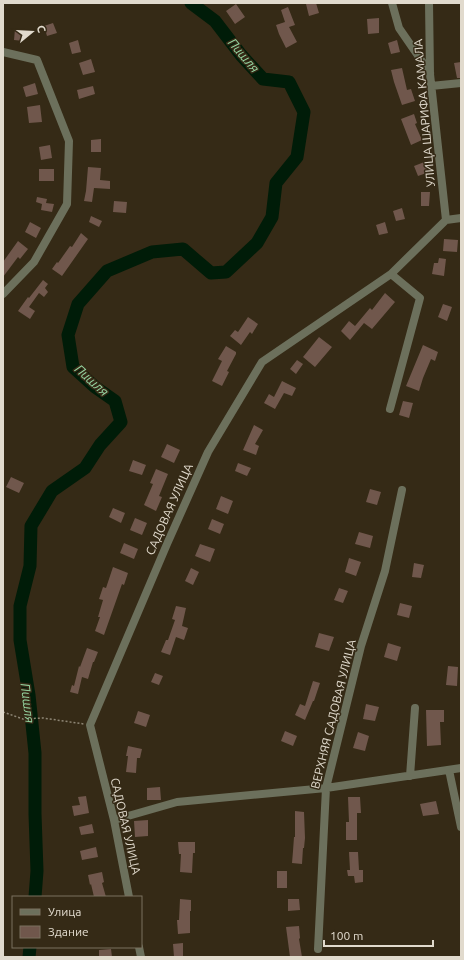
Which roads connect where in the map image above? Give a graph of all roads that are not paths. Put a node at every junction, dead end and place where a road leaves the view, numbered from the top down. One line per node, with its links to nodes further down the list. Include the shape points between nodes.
1 (392, 3): 4 (street, via 398,28)
2 (429, 3): 4 (street, УЛИЦА ШАРИФА КАМАЛА)
3 (3, 52): 10 (street, via 38,60 69,141 67,204 34,262)
4 (430, 74): 6 (street, УЛИЦА ШАРИФА КАМАЛА)
5 (461, 83): 6 (street)
6 (432, 86): 8 (street, УЛИЦА ШАРИФА КАМАЛА)
7 (461, 218): 8 (street)
8 (446, 220): 9 (street, САДОВАЯ УЛИЦА)
9 (391, 274): 11 (street, via 420,298); 18 (street, САДОВАЯ УЛИЦА, via 262,362 208,452 90,725)
10 (3, 294)
11 (390, 409)
12 (402, 490): 17 (street, ВЕРХНЯЯ САДОВАЯ УЛИЦА, via 385,571 361,646)
13 (415, 708): 16 (street)
14 (461, 768): 15 (street)
15 (449, 770): 16 (street); 19 (street)
16 (410, 776): 17 (street)
17 (326, 788): 18 (street, via 177,802); 21 (street, ВЕРХНЯЯ САДОВАЯ УЛИЦА)
18 (114, 820): 20 (street, САДОВАЯ УЛИЦА)
19 (461, 827)
20 (129, 896)
21 (318, 949)

